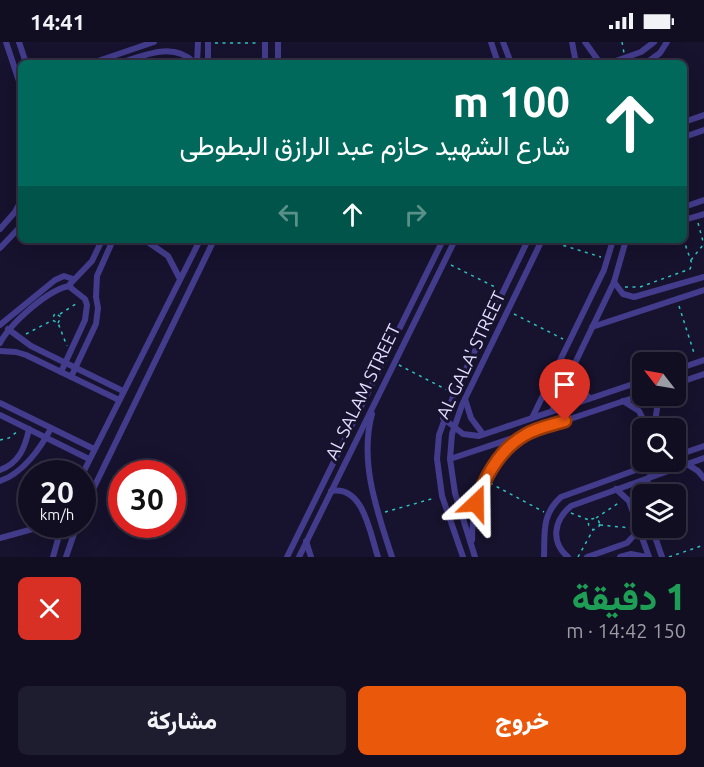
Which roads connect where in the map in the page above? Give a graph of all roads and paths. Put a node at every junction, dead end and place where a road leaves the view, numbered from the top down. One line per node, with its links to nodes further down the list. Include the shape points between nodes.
1 (6, 42): 32 (street)
2 (19, 42): 17 (street)
3 (154, 42): 18 (street)
4 (198, 42): 21 (street)
5 (208, 42): 6 (path); 22 (street)
6 (265, 42): 23 (street)
7 (278, 42): 24 (street)
8 (491, 42): 25 (street)
9 (503, 42): 26 (street)
10 (572, 42): 27 (street)
11 (585, 42): 28 (street)
12 (622, 42): 16 (path)
13 (654, 42): 15 (street)
14 (667, 42): 31 (street)
15 (641, 52): 16 (street); 30 (street)
16 (626, 57): 29 (street)
17 (25, 60)
18 (101, 60)
19 (129, 60): 20 (street, via 174,48)
20 (193, 60)
21 (196, 60)
22 (208, 60)
23 (265, 60)
24 (278, 60)
25 (497, 60)
26 (510, 60)
27 (575, 60)
28 (598, 60)
29 (618, 60)
30 (645, 60)
31 (650, 60)
32 (18, 78)
33 (704, 109): 35 (street)
34 (704, 115): 35 (street)
35 (695, 118): 36 (street)
36 (687, 121)
37 (704, 130): 38 (street)
38 (687, 136)
39 (704, 200): 41 (street)
40 (18, 206): 45 (street)
41 (687, 206)
42 (704, 214): 43 (street)
43 (695, 217): 44 (street); 60 (path)
44 (687, 219)
45 (0, 229)
46 (18, 229): 61 (street)
47 (101, 243): 68 (street, via 92,261)
48 (111, 243): 71 (street, via 100,265)
49 (150, 243): 66 (street, via 168,256)
50 (198, 243): 66 (street)
51 (213, 243): 135 (street)
52 (442, 243): 99 (street, AL SALAM STREET)
53 (454, 243): 64 (street, AL SALAM STREET)
54 (527, 243): 70 (street, AL GALA' STREET)
55 (541, 243): 74 (street, AL GALA' STREET)
56 (556, 243): 62 (path)
57 (612, 243): 62 (street)
58 (625, 243): 67 (street)
59 (685, 243): 63 (path)
60 (704, 245): 63 (path)
61 (0, 248)
62 (608, 260): 82 (street)
63 (690, 261): 67 (path, via 690,269 640,287)
64 (445, 262): 70 (path); 88 (street, AL SALAM STREET)
65 (704, 277): 67 (street, via 634,297 620,292)
66 (180, 279): 97 (street)
67 (614, 281): 79 (street)
68 (71, 283): 72 (street); 78 (street, via 64,276 55,280); 80 (street)
69 (704, 290): 73 (street)
70 (504, 291): 98 (street, AL GALA' STREET)
71 (96, 297): 72 (street); 90 (street, via 96,324)
72 (85, 299): 75 (path); 85 (street, via 85,320)
73 (677, 299): 79 (street); 86 (path)
74 (508, 311): 82 (path); 102 (street, AL GALA' STREET)
75 (60, 314): 76 (path, via 53,314); 77 (path)
76 (52, 320): 77 (path); 81 (path)
77 (57, 323): 85 (path)
78 (0, 325)
79 (592, 327): 91 (street)
80 (8, 329): 81 (street); 83 (street)
81 (18, 338): 87 (street)
82 (569, 342): 110 (street)
83 (0, 343)
84 (0, 351): 92 (street, via 26,355)
85 (69, 353): 87 (street)
86 (701, 361): 89 (street)
87 (65, 362): 90 (street); 92 (street)
88 (395, 362): 98 (path); 105 (street, AL SALAM STREET)
89 (686, 366)
90 (75, 368): 94 (street); 97 (street)
91 (572, 370): 100 (street, via 579,388); 107 (street)
92 (61, 372): 94 (street)
93 (704, 374): 95 (street)
94 (71, 377): 103 (street)
95 (686, 380)
96 (632, 384): 100 (street)
97 (123, 391): 103 (street)
98 (454, 394): 109 (street, AL GALA' STREET)
99 (366, 397): 105 (street); 164 (street, AL SALAM STREET)
100 (590, 398): 107 (street)
101 (632, 398): 104 (street)
102 (465, 399): 113 (street, AL GALA' STREET); 116 (street, via 471,418)
103 (119, 400): 121 (street)
104 (623, 401): 111 (street); 117 (street)
105 (375, 402): 138 (street, AL SALAM STREET); 143 (street, via 368,458)
106 (0, 403): 114 (street)
107 (552, 411): 110 (street)
108 (0, 415): 112 (street)
109 (443, 418): 113 (street); 130 (street, AL GALA' STREET, via 437,447)
110 (532, 418): 116 (street)
111 (642, 418)
112 (22, 426): 115 (street); 119 (path, via 14,435)
113 (454, 426): 116 (street, via 467,435); 125 (street, AL GALA' STREET)
114 (51, 428): 118 (street); 121 (street)
115 (29, 429): 118 (street); 127 (street, via 18,459)
116 (483, 434)
117 (526, 434): 125 (street); 133 (street, via 502,455)
118 (46, 438): 124 (street); 134 (street, via 16,474)
119 (0, 440)
120 (704, 446): 122 (street)
121 (94, 449): 124 (street)
122 (686, 451)
123 (704, 458): 126 (street)
124 (89, 459)
125 (450, 459): 129 (street, AL GALA' STREET)
126 (687, 464): 131 (street); 132 (street)
127 (0, 470)
128 (632, 470): 144 (street, via 568,493)
129 (451, 473): 130 (street); 161 (street, AL GALA' STREET)
130 (439, 476): 139 (street, AL GALA' STREET)
131 (649, 477): 136 (street); 137 (street)
132 (704, 478)
133 (485, 480): 144 (path); 161 (street, via 474,514)
134 (0, 481)
135 (96, 483)
136 (646, 484)
137 (616, 489): 140 (street); 142 (street, via 576,503)
138 (331, 492): 159 (street, AL SALAM STREET); 167 (street, via 346,492 358,501)
139 (442, 496): 143 (path); 169 (street, AL GALA' STREET)
140 (628, 498): 141 (street); 145 (path)
141 (632, 508)
142 (565, 512): 146 (path); 151 (street, via 557,524)
143 (378, 514): 168 (street)
144 (547, 514): 155 (street)
145 (596, 518): 146 (path); 147 (path)
146 (590, 520): 148 (path, via 589,526)
147 (600, 525): 148 (path); 149 (path)
148 (594, 529): 172 (path)
149 (632, 529)
150 (18, 533): 152 (street)
151 (556, 536): 155 (street); 171 (street, via 559,548)
152 (0, 538)
153 (58, 538): 162 (street)
154 (72, 538): 163 (street)
155 (543, 538): 170 (street)
156 (632, 538): 173 (street)
157 (643, 538): 175 (street)
158 (655, 538): 176 (street)
159 (306, 541): 165 (street, AL SALAM STREET); 166 (street)
160 (704, 544): 177 (path)
161 (473, 553)
162 (53, 557)
163 (66, 557)
164 (287, 557)
165 (298, 557)
166 (311, 557)
167 (378, 557)
168 (392, 557)
169 (462, 557)
170 (544, 557)
171 (568, 557)
172 (578, 557)
173 (587, 557)
174 (620, 557): 175 (street)
175 (648, 557)
176 (662, 557)
177 (668, 557)

